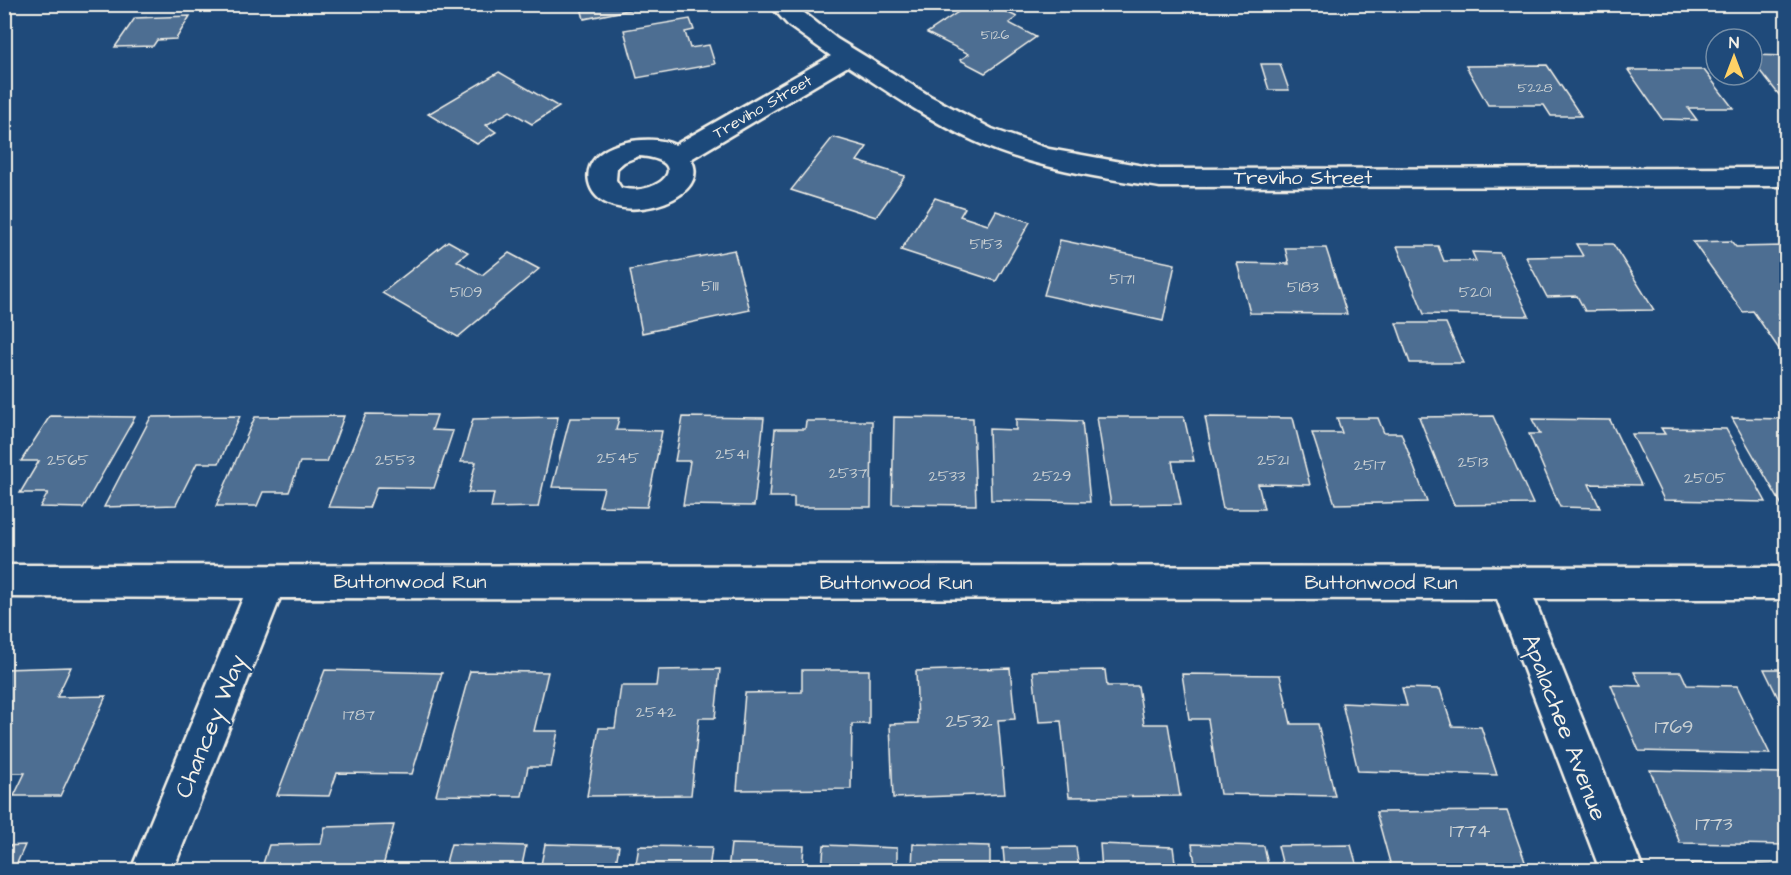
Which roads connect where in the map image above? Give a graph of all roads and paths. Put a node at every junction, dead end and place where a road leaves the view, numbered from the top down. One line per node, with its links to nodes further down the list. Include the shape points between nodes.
1 (780, 4): 2 (street, Treviho Street)
2 (848, 56): 3 (street, Treviho Street); 4 (street, Treviho Street, via 983,135 1044,156 1160,178)
3 (676, 156)
4 (1786, 177)
5 (4, 581): 6 (street, Buttonwood Run)
6 (268, 581): 7 (street, Buttonwood Run); 9 (street, Chancey Way)
7 (1509, 582): 8 (street, Buttonwood Run); 10 (street, Apalachee Avenue)
8 (1786, 583)
9 (152, 870)
10 (1621, 870)

